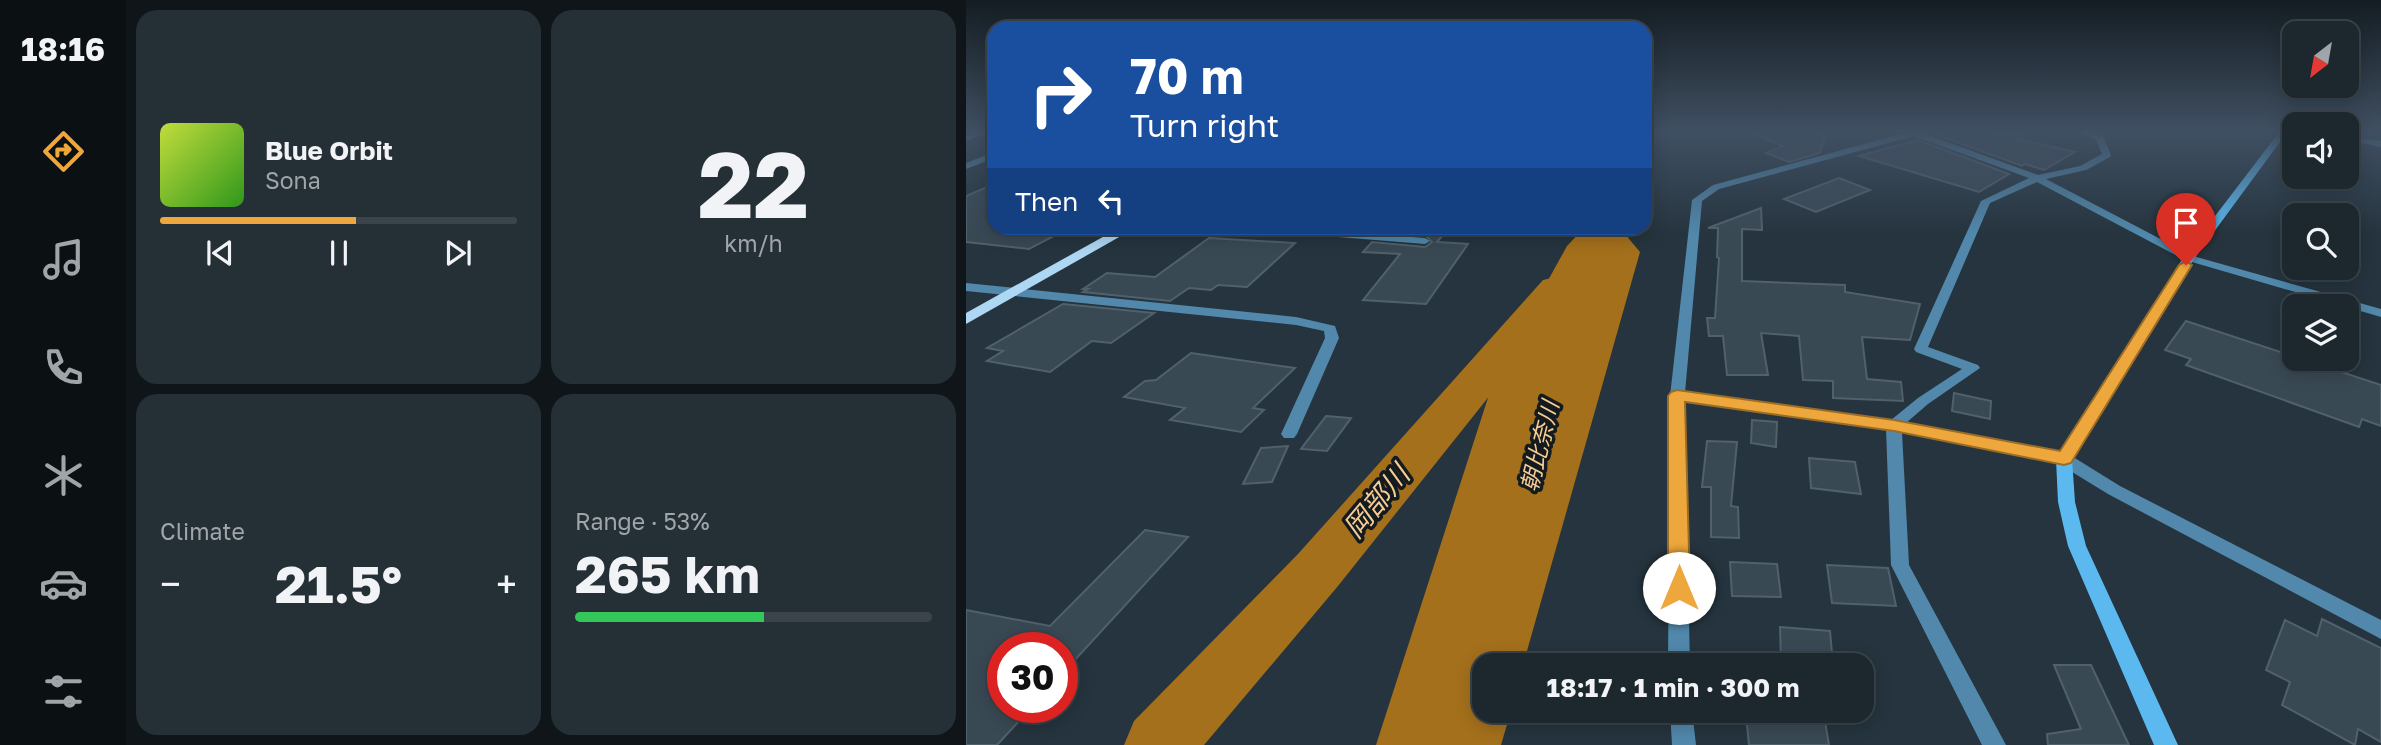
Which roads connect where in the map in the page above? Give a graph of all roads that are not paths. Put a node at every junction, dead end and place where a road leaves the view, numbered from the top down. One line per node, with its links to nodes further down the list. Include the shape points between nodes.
1 (1787, 166): 15 (street, via 1716,187 1697,200)
2 (2004, 166): 5 (street)
3 (2087, 166): 5 (street)
4 (2258, 166): 10 (street)
5 (2037, 178): 10 (street); 16 (street, via 1986,201 1922,349 1972,368)
6 (1116, 235): 12 (main road)
7 (1347, 235): 8 (street)
8 (1359, 236): 9 (street)
9 (1425, 241)
10 (2189, 258): 13 (street); 18 (street)
11 (966, 286): 12 (street)
12 (1016, 291): 14 (main road); 17 (street, via 1296,321 1330,329 1332,338)
13 (2381, 313)
14 (966, 319)
15 (1677, 396): 16 (street); 20 (street)
16 (1894, 425): 18 (street); 23 (street, via 1900,565)
17 (1289, 434)
18 (2064, 458): 19 (street, via 2114,490); 24 (street, via 2068,516 2077,546)
19 (2381, 630)
20 (1679, 653)
21 (1682, 723): 22 (street)
22 (1684, 745)
23 (1994, 745)
24 (2166, 745)

